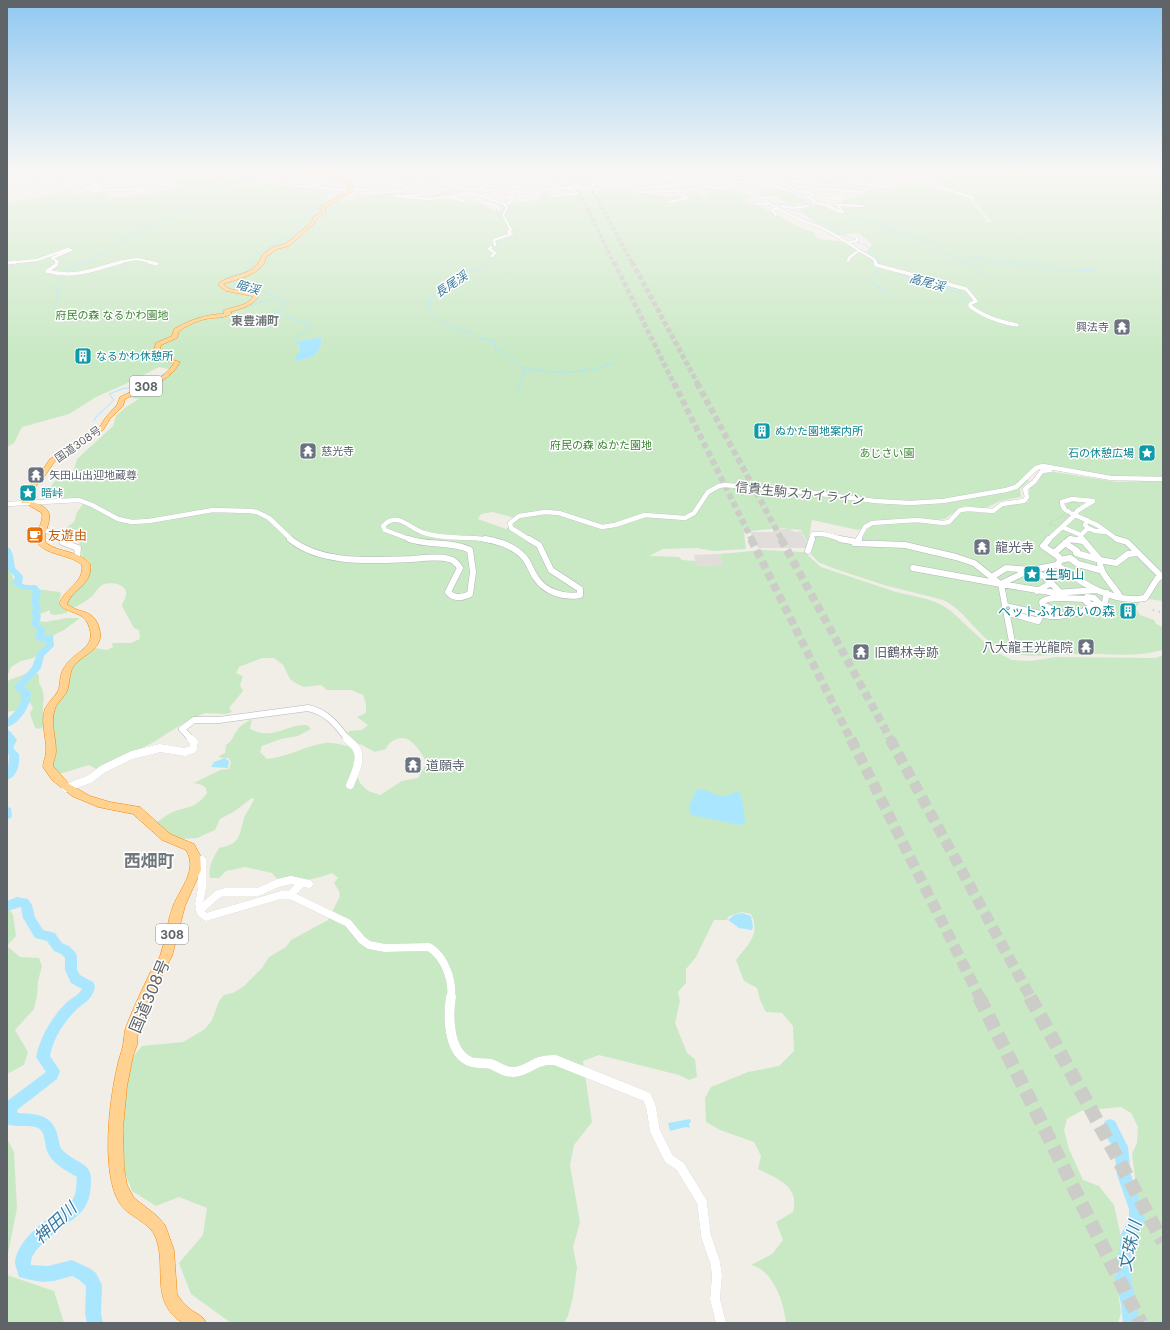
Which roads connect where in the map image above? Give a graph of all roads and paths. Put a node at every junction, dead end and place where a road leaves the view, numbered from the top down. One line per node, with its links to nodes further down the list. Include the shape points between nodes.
1 (304, 231): 21 (highway, 国道308号 / 308, via 286,246 275,248 264,256 263,263 252,272 221,285 227,290 254,295 256,298 247,305 228,310 225,314 182,325 176,330 175,337 158,344 158,357 177,364 152,383 122,398 121,404 102,428 56,457 27,493 25,501 41,508 47,515)
2 (510, 231): 6 (street, via 508,232 512,234 494,240)
3 (826, 231): 4 (street)
4 (835, 236): 5 (street, via 851,243); 8 (street)
5 (858, 238)
6 (495, 246)
7 (491, 247): 9 (street, via 489,249 495,253)
8 (858, 251): 10 (street); 13 (street, via 867,254 878,265 966,289 976,301 970,306 979,313)
9 (492, 256)
10 (848, 260)
11 (7, 263): 12 (street, via 37,260 68,249 71,250 52,258 57,261 56,264 47,271 75,276 89,270 139,259)
12 (156, 264)
13 (1017, 325)
14 (1163, 479): 15 (street, 信貴生駒スカイライン)
15 (1147, 480): 16 (street, 信貴生駒スカイライン, via 1108,478 1043,466 1036,468 1016,487 943,501 893,502 725,485 708,492 694,513 685,518 645,515 602,527 554,513 540,512 515,518 510,523 511,528 539,545 551,570 580,589 580,595 572,597 542,585 524,556 500,542 472,536 425,534 402,521 384,524 384,530 425,543 460,545 470,550 471,592 467,596 452,596 448,592 460,568 454,560 354,559 320,553 297,544 257,512 209,510 145,522 131,522 120,520 88,502 79,500); 25 (street, via 1109,480 1043,470 1025,490 1027,497 1024,501 1002,504 993,511 960,510 949,522 943,523 917,520 872,523 865,527 857,542)
16 (7, 504)
17 (1075, 515): 17 (street, via 1077,511 1093,502 1082,499 1062,502 1065,510); 18 (street); 19 (street)
18 (1087, 520): 20 (street, via 1085,525); 22 (street)
19 (1062, 527): 23 (street); 30 (street, via 1043,546)
20 (1088, 528): 22 (street); 23 (street)
21 (42, 530): 32 (highway, 国道308号 / 308, via 40,538 45,547); 32 (street, via 60,535 62,542 78,548)
22 (1107, 532): 31 (street, via 1127,542)
23 (1081, 535): 24 (street)
24 (1083, 541): 26 (street, via 1070,540); 27 (street)
25 (851, 542): 28 (street, via 825,532 813,534); 39 (street, via 905,545 949,555 974,563)
26 (1065, 543): 29 (street); 30 (street)
27 (1089, 548): 29 (street); 34 (street)
28 (808, 551)
29 (1076, 552): 33 (street); 34 (street)
30 (1054, 553): 35 (street, via 1059,556)
31 (1138, 553): 34 (street, via 1128,554 1116,563); 46 (street, via 1162,576 1157,579 1145,598 1130,601)
32 (77, 558): 52 (highway, via 86,564 86,573 81,583 65,596 63,604 68,609 86,614 92,623 96,640 94,645 70,664 65,674 62,692 50,710 48,732 51,753 48,767)
33 (1070, 558): 35 (street); 38 (street, via 1078,564)
34 (1100, 560): 38 (street)
35 (1058, 563): 37 (street); 42 (street, via 1076,579)
36 (913, 568): 41 (street)
37 (1031, 570): 39 (street, via 1006,568); 40 (street); 41 (street)
38 (1100, 570): 46 (street, via 1113,584)
39 (992, 577): 41 (street)
40 (1052, 583): 43 (street); 44 (street, via 1058,590)
41 (1001, 584): 43 (street); 48 (street)
42 (1098, 590): 44 (street); 45 (street)
43 (1037, 591): 44 (street)
44 (1057, 593)
45 (1107, 593): 46 (street); 47 (street, via 1104,606)
46 (1120, 597)
47 (1096, 605): 49 (street, via 1081,612); 49 (street, via 1086,602 1085,599 1045,599 1043,605)
48 (1005, 606): 49 (street, via 1011,608 1009,613 1038,621 1041,614); 50 (street)
49 (1059, 616)
50 (1014, 647)
51 (350, 785): 52 (street, via 358,762 356,747 330,717 316,709 308,708 218,720 194,720 182,729 194,742 195,746 191,750 185,752 160,748 132,755 103,769 90,779)
52 (66, 788): 53 (highway, via 102,804 136,810 166,837 190,847)
53 (196, 861): 55 (street, via 202,860); 56 (highway, 国道308号 / 308, via 193,878 180,905 166,957 132,1028 119,1096 116,1167 124,1198 131,1206 150,1218 164,1237 169,1292 174,1306)
54 (290, 895): 55 (street, via 281,895 206,917); 55 (street, via 305,883 286,881 258,892 224,892); 57 (street, via 348,922 360,939 372,946 434,949 439,954 451,988 449,1022 456,1048 464,1059 475,1064 487,1063 514,1072 543,1060 555,1060 647,1096 655,1131 669,1159 680,1166 702,1202 706,1237 716,1268 715,1299)
55 (200, 910)
56 (198, 1323)
57 (721, 1323)

